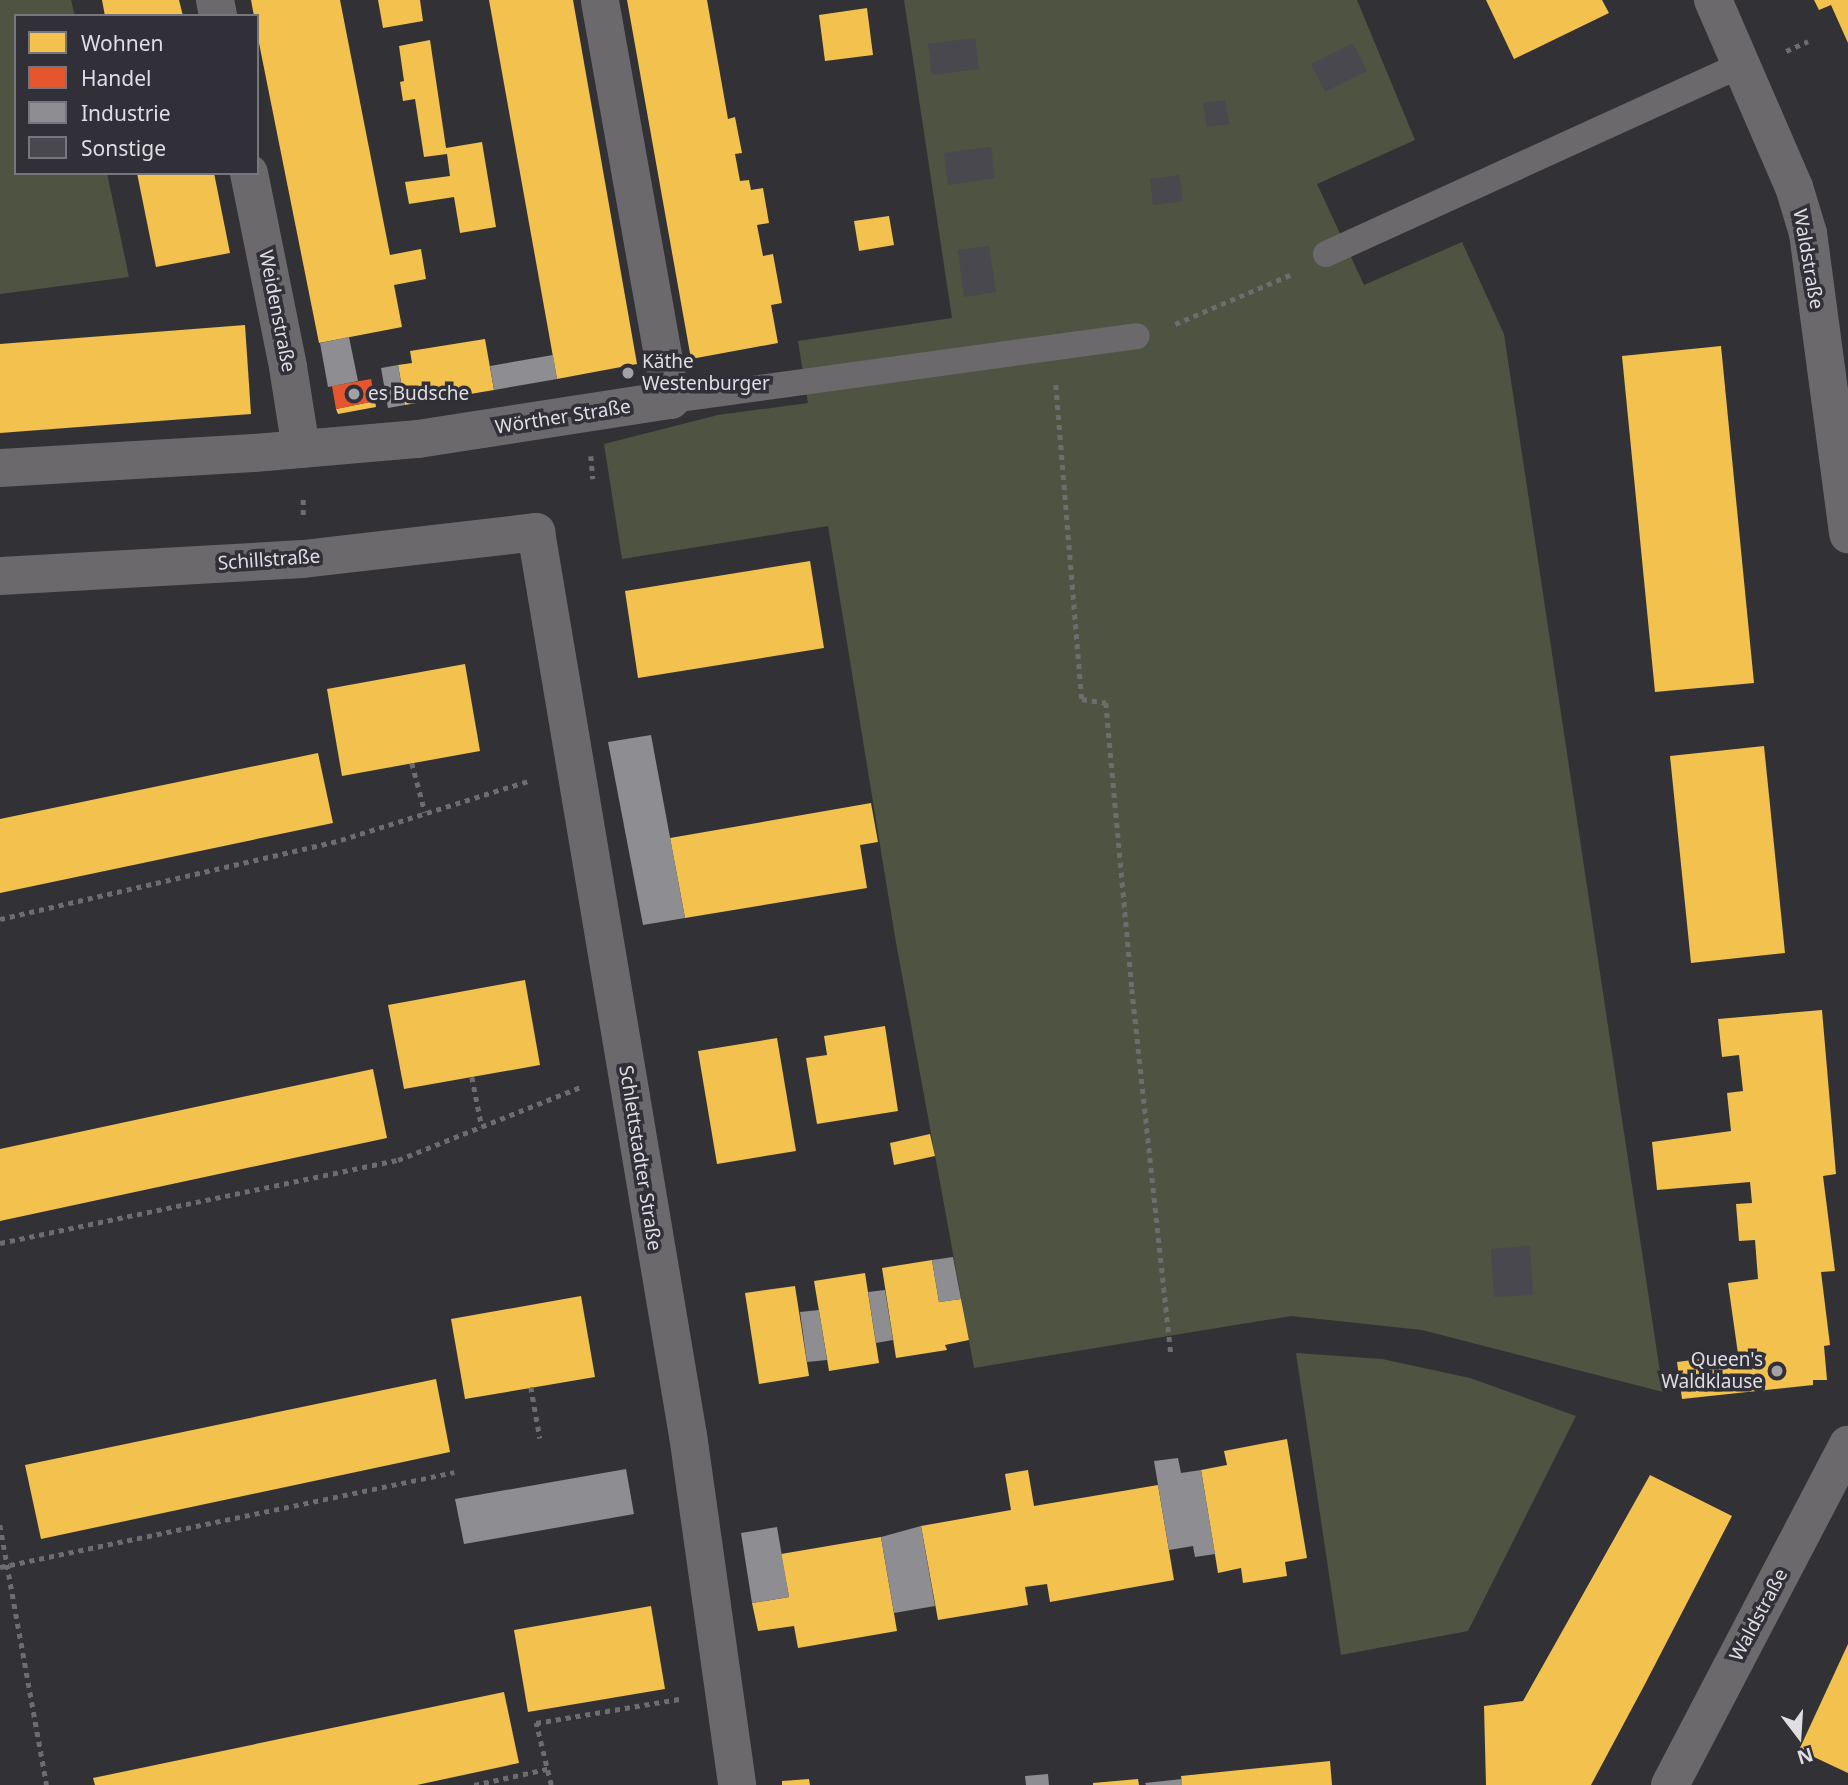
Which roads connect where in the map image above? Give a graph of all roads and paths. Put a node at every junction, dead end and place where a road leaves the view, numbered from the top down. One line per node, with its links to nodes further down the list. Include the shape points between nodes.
1 (600, 0): 8 (street)
2 (1713, 0): 3 (street, Waldstraße)
3 (1741, 65): 5 (lane); 14 (street, Waldstraße, via 1794,187 1808,233)
4 (250, 175): 9 (street, Weidenstraße)
5 (1326, 254): 6 (path, via 1316,264 1159,331)
6 (1137, 335): 7 (lane)
7 (1052, 349): 8 (lane); 24 (path, via 1082,699 1106,703)
8 (671, 400): 9 (street, Wörther Straße, via 418,439)
9 (301, 449): 11 (street)
10 (592, 458): 12 (path)
11 (0, 468)
12 (593, 479)
13 (536, 531): 15 (street, Schillstraße, via 303,559); 17 (street, Schlettstadter Straße)
14 (1848, 534)
15 (0, 576)
16 (412, 763): 18 (path)
17 (575, 767): 18 (path); 20 (street, Schlettstadter Straße)
18 (425, 812): 19 (path, via 341,840)
19 (0, 919)
20 (626, 1069): 22 (path); 34 (street, Schlettstadter Straße, via 688,1435)
21 (472, 1077): 22 (path)
22 (482, 1127): 23 (path, via 398,1160)
23 (0, 1243)
24 (1171, 1352)
25 (531, 1387): 26 (path)
26 (540, 1438)
27 (1848, 1445): 38 (street, Waldstraße)
28 (454, 1472): 30 (path)
29 (0, 1525): 30 (path)
30 (8, 1565): 31 (path); 35 (path)
31 (0, 1566)
32 (679, 1699): 33 (path, via 536,1723)
33 (547, 1769): 36 (path); 37 (path)
34 (736, 1784)
35 (47, 1785)
36 (474, 1785)
37 (551, 1785)
38 (1670, 1785)

